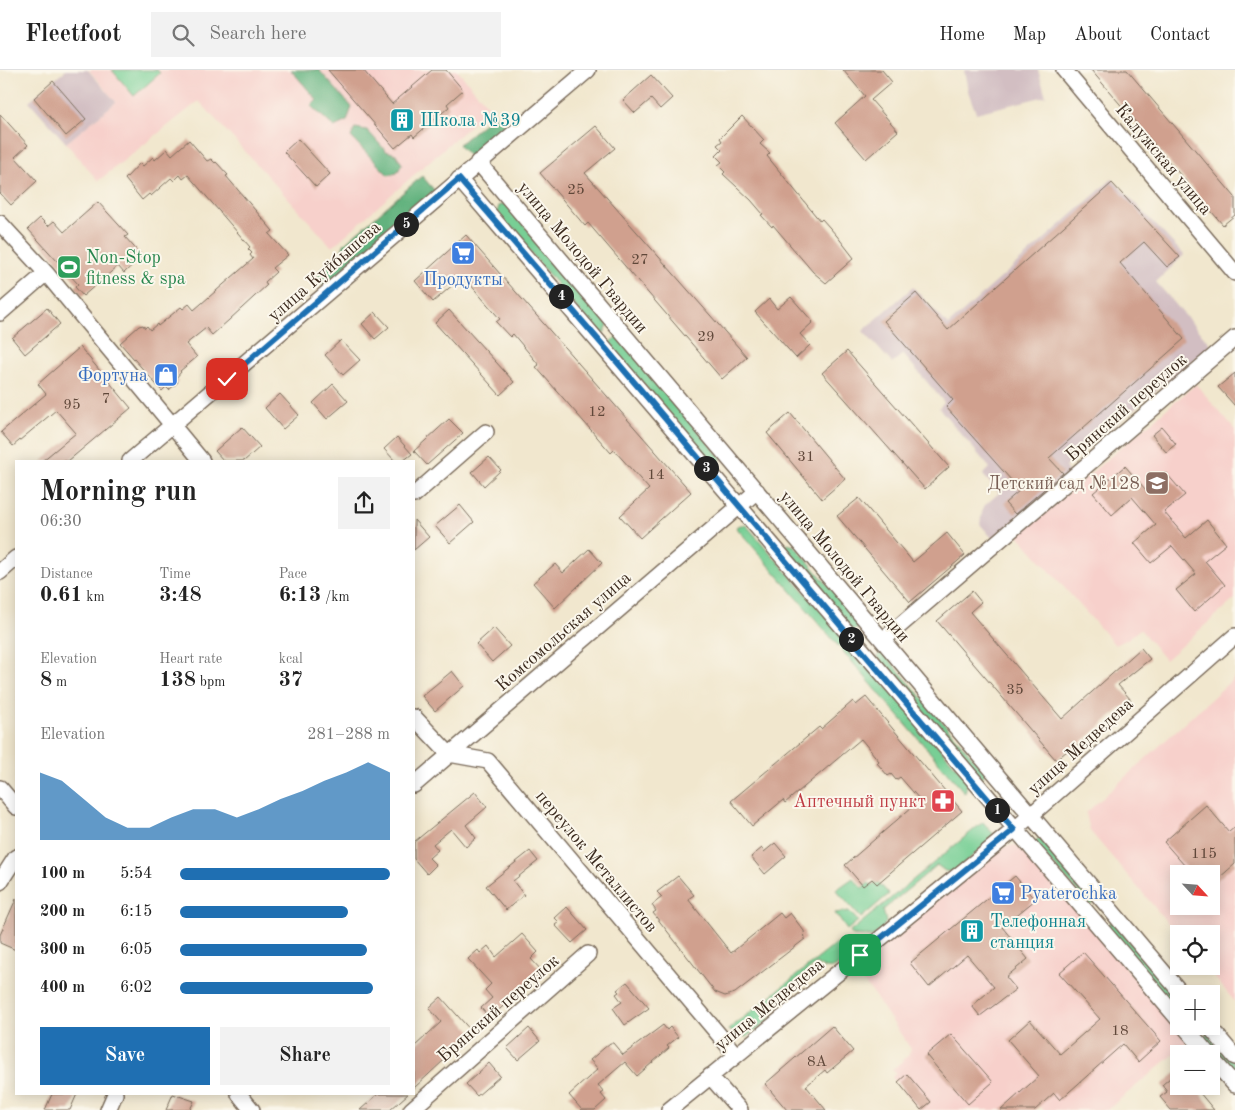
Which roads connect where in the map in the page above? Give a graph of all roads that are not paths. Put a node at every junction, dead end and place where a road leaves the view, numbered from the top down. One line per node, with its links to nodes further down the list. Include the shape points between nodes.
1 (588, 70): 3 (street, улица Куйбышева)
2 (1064, 70): 6 (street, Калужская улица)
3 (478, 162): 4 (street, улица Куйбышева); 14 (street, улица Молодой Гвардии)
4 (459, 179): 10 (street, улица Куйбышева); 16 (street)
5 (0, 223): 7 (street)
6 (1235, 273)
7 (46, 274): 8 (street); 10 (street)
8 (0, 313)
9 (1235, 338): 20 (street, Брянский переулок)
10 (173, 426): 12 (street, улица Куйбышева); 13 (street)
11 (486, 432): 15 (street)
12 (131, 460)
13 (201, 460)
14 (757, 491): 16 (street, Комсомольская улица); 20 (street, улица Молодой Гвардии)
15 (415, 495)
16 (738, 506): 22 (street, Комсомольская улица); 27 (street)
17 (15, 559): 18 (street)
18 (0, 572)
19 (1235, 636): 26 (street, улица Медведева)
20 (883, 640): 26 (street, улица Молодой Гвардии)
21 (415, 718): 22 (street)
22 (448, 754): 23 (street, Комсомольская улица); 36 (street, переулок Металлистов, via 488,760)
23 (415, 784)
24 (0, 788): 25 (street)
25 (15, 806)
26 (1031, 815): 27 (street, улица Медведева); 31 (street, улица Молодой Гвардии)
27 (1014, 830): 32 (street); 36 (street, улица Медведева)
28 (15, 859): 29 (street)
29 (0, 882)
30 (588, 954): 45 (street, Брянский переулок)
31 (1174, 985)
32 (1170, 1010)
33 (1192, 1035): 35 (street)
34 (1217, 1035): 37 (street)
35 (1200, 1045)
36 (736, 1055): 39 (street, улица Медведева)
37 (1235, 1056)
38 (1220, 1068): 40 (street)
39 (710, 1076): 46 (street, улица Медведева); 47 (street)
40 (1235, 1085)
41 (115, 1095): 43 (street)
42 (241, 1095): 44 (street)
43 (108, 1110)
44 (252, 1110)
45 (411, 1110)
46 (669, 1110)
47 (740, 1110)

